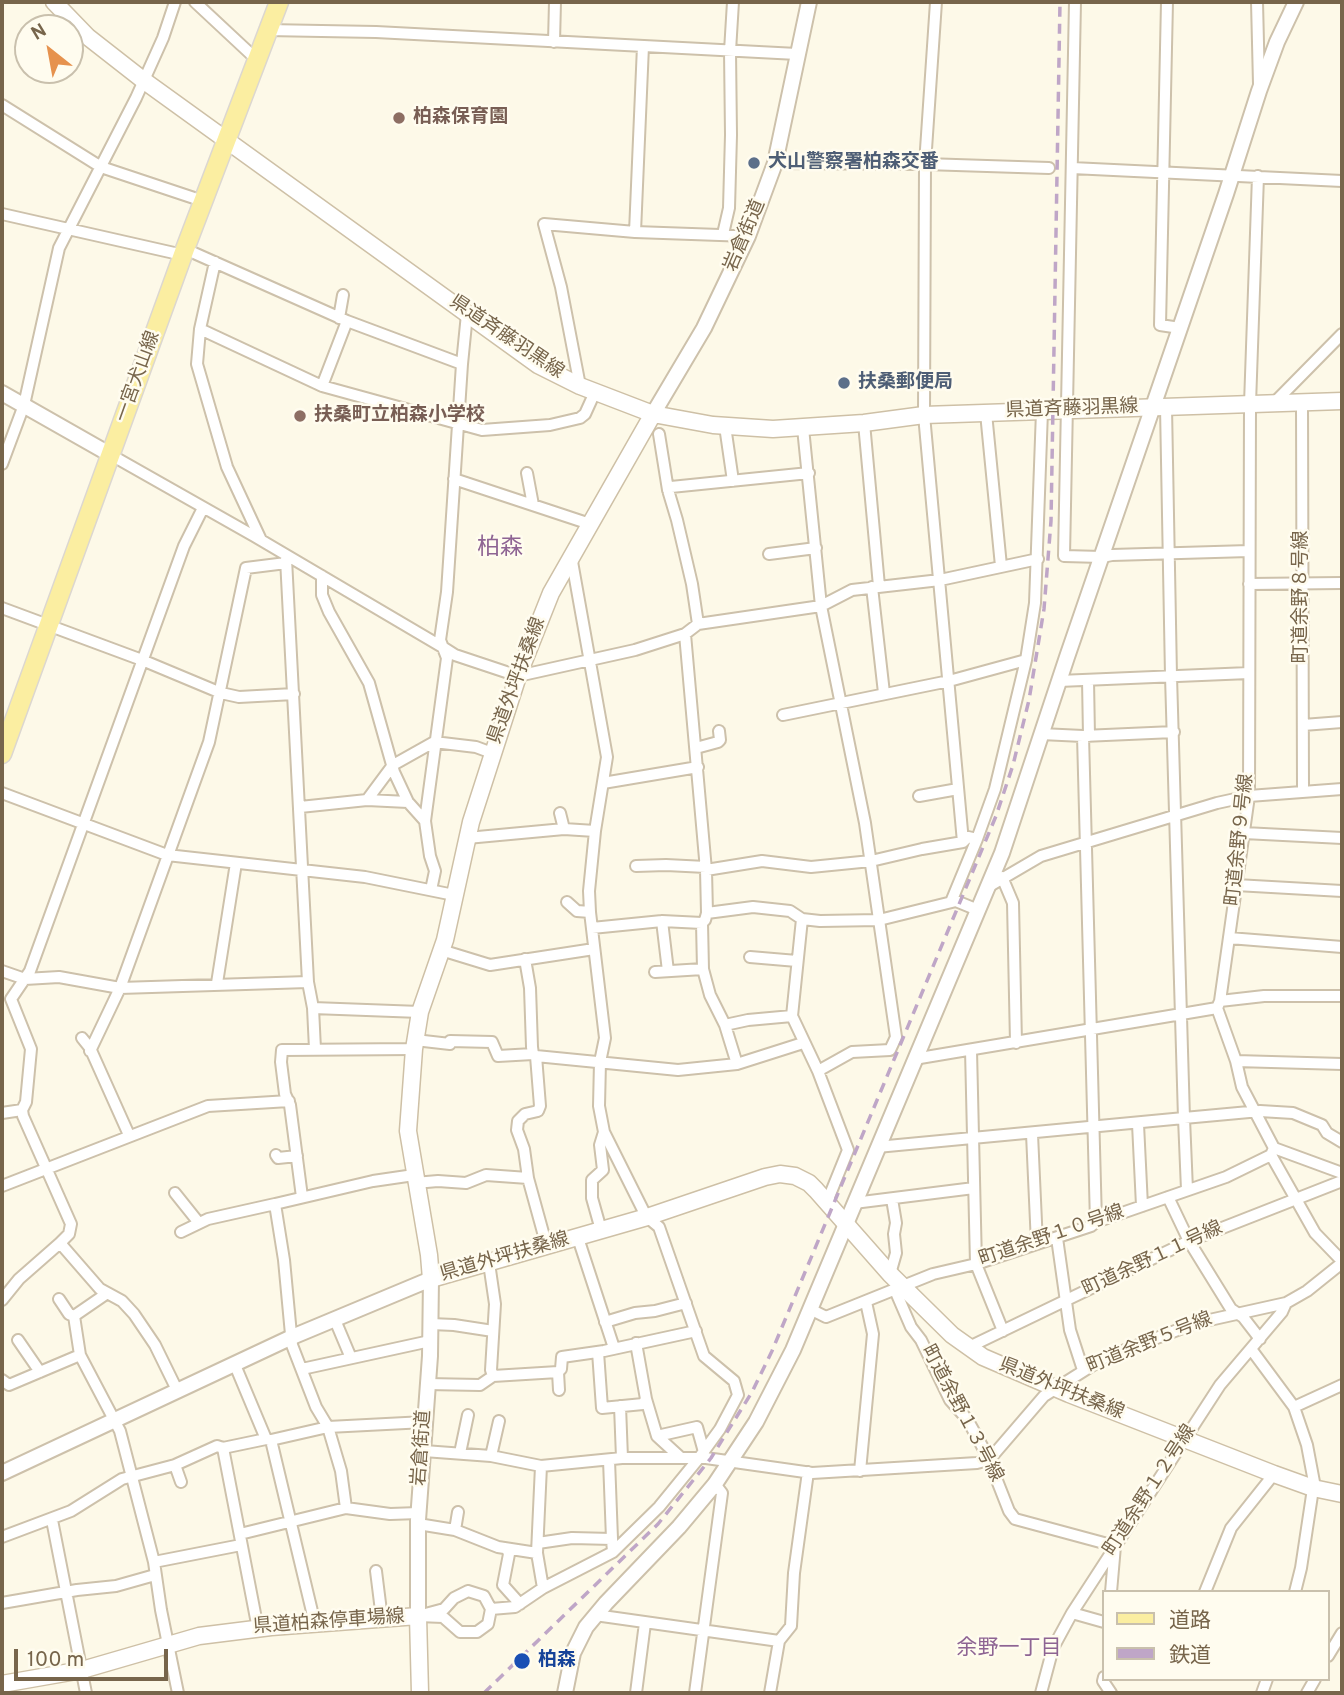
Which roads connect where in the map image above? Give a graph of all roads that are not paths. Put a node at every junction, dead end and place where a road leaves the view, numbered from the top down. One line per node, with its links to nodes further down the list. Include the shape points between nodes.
1 (54, 2): 19 (main road, 県道斉藤羽黒線, via 88,37)
2 (175, 2): 19 (street)
3 (195, 2): 18 (street)
4 (279, 2): 13 (main road, 一宮犬山線)
5 (555, 2): 14 (street)
6 (733, 2): 16 (street)
7 (809, 2): 17 (street, 岩倉街道)
8 (936, 2): 24 (street)
9 (1075, 2): 27 (street)
10 (1167, 2): 28 (street)
11 (1257, 2): 20 (street)
12 (1296, 2): 20 (street)
13 (267, 30): 14 (street); 18 (main road, 一宮犬山線)
14 (554, 42): 15 (street)
15 (643, 46): 16 (street); 35 (street)
16 (730, 51): 17 (street); 36 (street, via 729,208)
17 (797, 54): 23 (street, 岩倉街道)
18 (255, 58): 22 (main road, 一宮犬山線)
19 (143, 80): 22 (main road, 県道斉藤羽黒線); 25 (street)
20 (1259, 91): 29 (street)
21 (2, 105): 25 (street)
22 (226, 141): 32 (main road, 一宮犬山線); 41 (main road, 県道斉藤羽黒線)
23 (775, 163): 24 (street); 37 (street, 岩倉街道)
24 (925, 164): 26 (street); 60 (street)
25 (100, 167): 32 (street); 34 (street)
26 (1049, 168)
27 (1072, 168): 28 (street); 57 (street)
28 (1164, 173): 29 (street); 43 (street, via 1160,325)
29 (1232, 175): 30 (street); 43 (street)
30 (1258, 176): 31 (street); 52 (street, 町道余野９号線)
31 (1342, 181)
32 (203, 201): 38 (main road, 一宮犬山線)
33 (2, 214): 34 (street)
34 (70, 229): 38 (street); 54 (street, via 59,248)
35 (635, 232): 36 (street); 48 (street, via 544,224)
36 (723, 234): 37 (street)
37 (748, 236): 59 (street, 岩倉街道, via 704,328)
38 (184, 252): 39 (street); 66 (main road, 一宮犬山線)
39 (215, 262): 42 (street); 44 (street)
40 (343, 295): 42 (street)
41 (467, 314): 46 (street); 48 (main road, 県道斉藤羽黒線, via 538,365)
42 (343, 319): 46 (street); 47 (street)
43 (1180, 328): 55 (street)
44 (201, 329): 47 (street); 76 (street, via 197,364 211,415 227,467)
45 (1342, 334): 53 (street)
46 (462, 365): 62 (street)
47 (322, 386): 62 (street)
48 (588, 389): 59 (main road, 県道斉藤羽黒線); 62 (street, via 585,414 580,418 482,430)
49 (2, 393): 54 (street)
50 (1342, 401): 51 (main road, 県道斉藤羽黒線)
51 (1302, 403): 53 (main road, 県道斉藤羽黒線); 88 (street, 町道余野８号線)
52 (1250, 404): 53 (main road, 県道斉藤羽黒線); 55 (main road, 県道斉藤羽黒線); 78 (street, 町道余野９号線)
53 (1273, 404)
54 (24, 405): 66 (street); 67 (street)
55 (1160, 407): 57 (main road, 県道斉藤羽黒線); 79 (street); 82 (street)
56 (1042, 411): 57 (main road, 県道斉藤羽黒線); 58 (main road, 県道斉藤羽黒線); 83 (street)
57 (1067, 411): 82 (street, via 1064,556)
58 (986, 413): 60 (main road, 県道斉藤羽黒線); 85 (street)
59 (653, 414): 63 (main road, 県道斉藤羽黒線); 75 (main road, 県道外坪扶桑線)
60 (924, 415): 61 (main road, 県道斉藤羽黒線); 87 (street)
61 (864, 423): 64 (main road, 県道斉藤羽黒線); 91 (street)
62 (458, 425): 70 (street)
63 (725, 426): 64 (main road, 県道斉藤羽黒線); 71 (street)
64 (803, 428): 69 (street)
65 (659, 434): 72 (street)
66 (110, 455): 74 (street); 94 (main road, 一宮犬山線)
67 (2, 464)
68 (527, 473): 73 (street)
69 (809, 473): 71 (street); 77 (street)
70 (454, 479): 73 (street); 97 (street, via 440,640)
71 (733, 481): 72 (street)
72 (668, 490): 95 (street)
73 (533, 505): 75 (street)
74 (203, 508): 76 (street); 99 (street)
75 (590, 524): 81 (main road, 県道外坪扶桑線)
76 (262, 541): 84 (street)
77 (816, 548): 80 (street); 92 (street)
78 (1249, 551): 79 (street); 90 (street, 町道余野９号線)
79 (1170, 553): 82 (street); 103 (street)
80 (769, 554)
81 (571, 556): 98 (street); 102 (main road, 県道外坪扶桑線)
82 (1102, 557): 106 (street)
83 (1038, 558): 85 (street); 100 (street)
84 (286, 560): 86 (street); 107 (street, via 246,568); 109 (street)
85 (1001, 566): 87 (street)
86 (321, 576): 97 (street); 122 (street, via 329,612 369,682)
87 (940, 580): 91 (street); 105 (street)
88 (1302, 583): 89 (street); 90 (street); 113 (street, 町道余野８号線)
89 (1342, 583)
90 (1249, 584): 101 (street, 町道余野９号線)
91 (876, 587): 92 (street, via 852,590); 108 (street)
92 (821, 606): 95 (street); 110 (street)
93 (2, 608): 94 (street)
94 (47, 624): 99 (street); 121 (main road, 一宮犬山線)
95 (698, 624): 96 (street)
96 (685, 634): 98 (street); 119 (street)
97 (444, 648): 102 (street); 118 (street, via 447,657)
98 (590, 658): 102 (street); 124 (street, via 607,757)
99 (142, 660): 107 (street); 137 (street)
100 (1026, 660): 105 (street); 143 (street, via 1003,764)
101 (1249, 673): 103 (street); 130 (street, 町道余野９号線)
102 (518, 676): 120 (main road, 県道外坪扶桑線)
103 (1171, 676): 104 (street); 115 (street)
104 (1088, 680): 106 (street); 117 (street)
105 (949, 681): 108 (street); 125 (street)
106 (1059, 681): 116 (street)
107 (221, 693): 109 (street, via 239,697); 146 (street, via 209,742)
108 (884, 693): 110 (street)
109 (294, 694): 133 (street)
110 (842, 703): 111 (street); 147 (street)
111 (783, 715)
112 (1342, 722): 113 (street)
113 (1303, 725): 127 (street, 町道余野８号線)
114 (719, 731): 119 (street, via 718,742)
115 (1174, 732): 117 (street); 135 (street)
116 (1041, 734): 117 (street); 154 (street)
117 (1086, 736): 145 (street)
118 (434, 742): 120 (street); 122 (street); 136 (street)
119 (696, 748): 123 (street)
120 (492, 753): 141 (main road, 県道外坪扶桑線)
121 (2, 754)
122 (393, 765): 131 (street); 132 (street)
123 (698, 767): 124 (street); 150 (street)
124 (603, 783): 139 (street)
125 (958, 789): 129 (street); 144 (street)
126 (1342, 789): 127 (street)
127 (1303, 792): 130 (street)
128 (2, 793): 137 (street)
129 (919, 796)
130 (1249, 796): 135 (street); 140 (street, 町道余野９号線)
131 (367, 800): 132 (street); 133 (street)
132 (408, 802): 136 (street)
133 (300, 807): 151 (street)
134 (560, 813): 138 (street)
135 (1177, 815): 145 (street); 187 (street)
136 (425, 821): 155 (street, via 435,871)
137 (82, 824): 146 (street); 178 (street)
138 (564, 830): 139 (street); 141 (street)
139 (595, 831): 161 (street)
140 (1244, 833): 142 (street); 153 (street, 町道余野９号線)
141 (467, 838): 157 (main road, 県道外坪扶桑線)
142 (1342, 838)
143 (977, 839): 144 (street, via 968,837); 159 (street)
144 (963, 842): 147 (street)
145 (1086, 843): 152 (street, via 1041,856); 189 (street)
146 (167, 855): 148 (street); 181 (street)
147 (871, 861): 150 (street, via 811,867 762,861); 165 (street)
148 (236, 863): 151 (street); 180 (street)
149 (636, 866): 150 (street)
150 (706, 869): 162 (street)
151 (303, 870): 155 (street); 179 (street)
152 (1002, 877): 154 (street); 192 (street, via 1013,903)
153 (1236, 885): 156 (street); 167 (street, 町道余野９号線)
154 (988, 887): 160 (street)
155 (431, 890): 157 (street)
156 (1342, 891)
157 (454, 894): 170 (main road, 県道外坪扶桑線)
158 (567, 902): 161 (street, via 577,911)
159 (951, 902): 160 (street); 165 (street)
160 (978, 910): 198 (street)
161 (590, 912): 166 (street)
162 (704, 918): 163 (street, via 753,907 790,911); 164 (street); 174 (street)
163 (802, 919): 165 (street); 173 (street)
164 (662, 920): 166 (street); 176 (street)
165 (879, 920): 203 (street, via 896,1037 890,1050 852,1052)
166 (592, 928): 169 (street)
167 (1229, 938): 168 (street); 183 (street, 町道余野９号線)
168 (1342, 947)
169 (594, 948): 172 (street); 200 (street, via 605,1038)
170 (441, 950): 172 (street, via 490,965); 185 (main road, 県道外坪扶桑線)
171 (750, 957): 173 (street)
172 (525, 959): 197 (street)
173 (797, 961): 186 (street)
174 (703, 969): 176 (street); 188 (street)
175 (2, 971): 178 (street)
176 (668, 971): 177 (street)
177 (655, 972)
178 (24, 979): 181 (street, via 59,977); 205 (street, via 11,999 31,1049)
179 (308, 982): 180 (street); 184 (street)
180 (216, 983): 181 (street)
181 (120, 988): 196 (street)
182 (1342, 996): 183 (street, via 1264,996)
183 (1219, 1004): 187 (street); 199 (street, 町道余野９号線)
184 (313, 1008): 185 (street); 194 (street)
185 (420, 1012): 193 (main road, 県道外坪扶桑線)
186 (792, 1016): 188 (street); 191 (street)
187 (1181, 1016): 189 (street); 208 (street)
188 (725, 1025): 201 (street)
189 (1091, 1030): 192 (street); 210 (street)
190 (82, 1038): 196 (street)
191 (803, 1043): 201 (street); 203 (street)
192 (1016, 1043): 195 (street)
193 (414, 1045): 194 (street); 197 (street, via 492,1042 498,1056); 223 (main road, 県道外坪扶桑線, via 408,1131)
194 (315, 1048): 204 (street, via 282,1050)
195 (971, 1050): 198 (street); 214 (street)
196 (90, 1051): 213 (street)
197 (535, 1055): 200 (street); 222 (street, via 540,1106 518,1121 517,1130)
198 (914, 1059): 216 (street)
199 (1236, 1061): 202 (street); 207 (street, 町道余野９号線)
200 (600, 1062): 201 (street, via 678,1070); 211 (street, via 599,1106)
201 (737, 1063)
202 (1342, 1064)
203 (818, 1071): 233 (street, via 848,1150)
204 (289, 1101): 213 (street, via 208,1106); 219 (street)
205 (22, 1110): 206 (street); 220 (street)
206 (2, 1113)
207 (1252, 1113): 208 (street); 215 (street, via 1293,1113 1322,1125); 217 (street, 町道余野９号線)
208 (1184, 1118): 209 (street); 227 (street)
209 (1138, 1124): 210 (street); 236 (street)
210 (1093, 1128): 212 (street); 238 (street)
211 (604, 1132): 237 (street); 241 (street, via 600,1144 603,1170 592,1180)
212 (1032, 1134): 214 (street); 247 (street)
213 (129, 1135): 220 (street)
214 (974, 1138): 216 (street); 226 (street)
215 (1342, 1142)
216 (877, 1147): 234 (street)
217 (1273, 1152): 221 (street); 227 (street, 町道余野１０号線, via 1226,1177); 232 (street, 町道余野９号線)
218 (276, 1155): 219 (street)
219 (297, 1156): 229 (street)
220 (45, 1168): 225 (street); 246 (street, via 71,1224)
221 (1342, 1172)
222 (528, 1178): 223 (street, via 486,1175 466,1183); 248 (street)
223 (415, 1179): 229 (street); 252 (main road, 県道外坪扶桑線)
224 (1342, 1181): 232 (street, 町道余野１１号線)
225 (2, 1186)
226 (974, 1188): 231 (street); 251 (street)
227 (1187, 1190): 230 (street, 町道余野１０号線)
228 (175, 1193): 239 (street)
229 (302, 1197): 235 (street)
230 (1168, 1197): 236 (street, 町道余野１０号線); 245 (street)
231 (892, 1199): 234 (street); 253 (street)
232 (1296, 1199): 245 (street, 町道余野１１号線); 250 (street, 町道余野９号線, via 1315,1233)
233 (827, 1202): 237 (main road, 県道外坪扶桑線, via 803,1179 779,1174); 240 (main road, 県道外坪扶桑線)
234 (854, 1203): 240 (street)
235 (275, 1204): 239 (street); 270 (street)
236 (1142, 1206): 238 (street, 町道余野１０号線)
237 (647, 1217): 241 (main road, 県道外坪扶桑線); 259 (street, via 659,1227)
238 (1096, 1222): 244 (street, 町道余野１０号線)
239 (199, 1223): 242 (street)
240 (845, 1224): 253 (main road, 県道外坪扶桑線); 261 (street)
241 (601, 1230): 243 (main road, 県道外坪扶桑線)
242 (181, 1232)
243 (578, 1238): 248 (main road, 県道外坪扶桑線); 265 (street)
244 (1057, 1238): 247 (street, 町道余野１０号線); 257 (street)
245 (1189, 1241): 257 (street, 町道余野１１号線); 262 (street)
246 (60, 1243): 254 (street); 256 (street)
247 (1037, 1244): 251 (street, 町道余野１０号線)
248 (547, 1247): 249 (main road, 県道外坪扶桑線)
249 (489, 1262): 252 (main road, 県道外坪扶桑線); 267 (street, via 495,1304)
250 (1342, 1262): 260 (street, 町道余野５号線)
251 (976, 1264): 253 (street, 町道余野１０号線); 269 (street)
252 (431, 1279): 264 (street); 266 (street, 岩倉街道)
253 (896, 1284): 258 (street, 町道余野１０号線); 276 (main road, 県道外坪扶桑線); 312 (street, 町道余野１３号線, via 911,1327)
254 (106, 1294): 263 (street); 292 (street, via 122,1301 140,1322)
255 (59, 1299): 263 (street)
256 (2, 1300)
257 (1065, 1301): 269 (street, 町道余野１１号線); 283 (street)
258 (866, 1302): 261 (street, 町道余野１０号線, via 825,1317); 316 (street, via 873,1334)
259 (686, 1303): 265 (street); 268 (street)
260 (1286, 1303): 262 (street, 町道余野５号線); 271 (street, 町道余野１２号線)
261 (810, 1309): 313 (street, via 776,1385)
262 (1236, 1313): 271 (street); 283 (street, 町道余野５号線, via 1196,1323)
263 (74, 1316): 279 (street)
264 (335, 1320): 270 (street); 280 (street)
265 (605, 1322): 275 (street)
266 (431, 1324): 267 (street); 273 (street, 岩倉街道)
267 (493, 1331): 286 (street)
268 (696, 1331): 274 (street); 307 (street, via 704,1356 730,1377 738,1392)
269 (1003, 1331): 276 (street, 町道余野１１号線)
270 (292, 1337): 281 (street); 282 (street)
271 (1260, 1339): 277 (street, 町道余野１２号線)
272 (18, 1340): 284 (street)
273 (430, 1341): 280 (street); 288 (street, 岩倉街道)
274 (636, 1343): 275 (street); 293 (street)
275 (614, 1348): 278 (street)
276 (967, 1348): 290 (main road, 県道外坪扶桑線)
277 (1251, 1349): 295 (street); 302 (street, 町道余野１２号線, via 1220,1385)
278 (598, 1352): 285 (street, via 562,1357); 294 (street, via 602,1408)
279 (80, 1355): 284 (street); 297 (street)
280 (351, 1358): 282 (street)
281 (235, 1365): 292 (street); 303 (street)
282 (302, 1369): 300 (street)
283 (1083, 1370): 290 (street, 町道余野５号線)
284 (40, 1372): 287 (street, via 9,1385)
285 (558, 1372): 286 (street); 291 (street)
286 (493, 1376): 288 (street, via 480,1385)
287 (2, 1380)
288 (427, 1384): 298 (street, 岩倉街道)
289 (1342, 1385): 295 (street)
290 (1056, 1388): 302 (main road, 県道外坪扶桑線); 312 (street, 町道余野５号線)
291 (559, 1390)
292 (178, 1392): 297 (street)
293 (646, 1399): 294 (street, via 643,1404); 301 (street)
294 (620, 1406): 309 (street)
295 (1294, 1407): 323 (street, via 1307,1445)
296 (468, 1415): 306 (street)
297 (114, 1422): 317 (street); 320 (street)
298 (425, 1422): 300 (street); 305 (street, 岩倉街道)
299 (499, 1422): 308 (street)
300 (328, 1427): 303 (street); 325 (street)
301 (657, 1436): 307 (street, via 697,1427); 310 (street)
302 (1185, 1439): 319 (main road, 県道外坪扶桑線); 334 (street, 町道余野１２号線)
303 (268, 1440): 304 (street); 329 (street)
304 (223, 1448): 314 (street, via 218,1446); 332 (street)
305 (424, 1451): 306 (street); 327 (street, 岩倉街道)
306 (460, 1453): 308 (street)
307 (701, 1455): 310 (street); 313 (street); 337 (street, via 659,1507)
308 (491, 1456): 315 (street)
309 (622, 1458): 310 (street); 311 (street)
310 (681, 1458)
311 (609, 1460): 315 (street); 333 (street)
312 (989, 1460): 316 (street); 334 (street, 町道余野１３号線, via 1015,1519)
313 (731, 1462): 318 (street); 322 (street)
314 (175, 1465): 320 (street); 321 (street)
315 (541, 1466): 335 (street)
316 (860, 1471): 318 (street)
317 (2, 1473)
318 (810, 1473): 359 (street, via 794,1573 791,1626)
319 (1274, 1474): 323 (main road, 県道外坪扶桑線); 343 (street, via 1231,1528)
320 (131, 1479): 328 (street, via 122,1479); 338 (street)
321 (181, 1482)
322 (715, 1484): 350 (street); 357 (street, via 722,1493)
323 (1313, 1488): 324 (main road, 県道外坪扶桑線); 344 (street)
324 (1342, 1494)
325 (346, 1508): 327 (street); 329 (street)
326 (458, 1512): 330 (street)
327 (418, 1519): 330 (street); 351 (street, 岩倉街道)
328 (52, 1520): 331 (street); 345 (street)
329 (290, 1521): 332 (street); 355 (street)
330 (455, 1530): 336 (street)
331 (2, 1537)
332 (240, 1539): 338 (street); 356 (street)
333 (612, 1539): 335 (street, via 572,1538); 337 (street)
334 (1115, 1546): 342 (street); 349 (street, 町道余野１２号線)
335 (537, 1548): 336 (street); 341 (street)
336 (507, 1549): 347 (street, via 503,1585)
337 (613, 1552): 341 (street)
338 (154, 1562): 340 (street)
339 (376, 1572): 352 (street)
340 (155, 1575): 345 (street); 360 (street)
341 (543, 1588): 347 (street)
342 (1111, 1590)
343 (1206, 1590)
344 (1295, 1590)
345 (67, 1592): 346 (street); 362 (street)
346 (2, 1604)
347 (520, 1604): 348 (street)
348 (491, 1609): 351 (street, via 484,1596 468,1591 444,1609); 351 (street, via 486,1626 471,1634 456,1630 443,1618)
349 (1072, 1613): 353 (street); 371 (street, 町道余野１２号線, via 1052,1648)
350 (595, 1615): 354 (street); 367 (street, via 576,1643)
351 (418, 1616): 352 (main road, 県道柏森停車場線); 366 (main road, 県道柏森停車場線)
352 (382, 1619): 355 (main road, 県道柏森停車場線)
353 (1102, 1621)
354 (645, 1623): 357 (street); 368 (street)
355 (315, 1624): 356 (main road, 県道柏森停車場線)
356 (258, 1629): 360 (main road, 県道柏森停車場線, via 199,1636)
357 (704, 1631): 359 (street); 369 (street)
358 (1342, 1633): 361 (street)
359 (779, 1641): 370 (street)
360 (169, 1645): 362 (main road, 県道柏森停車場線); 365 (street)
361 (1330, 1653)
362 (82, 1670): 363 (main road, 県道柏森停車場線); 364 (street)
363 (2, 1684)
364 (86, 1693)
365 (178, 1693)
366 (420, 1693)
367 (565, 1693)
368 (636, 1693)
369 (695, 1693)
370 (770, 1693)
371 (1041, 1693)

